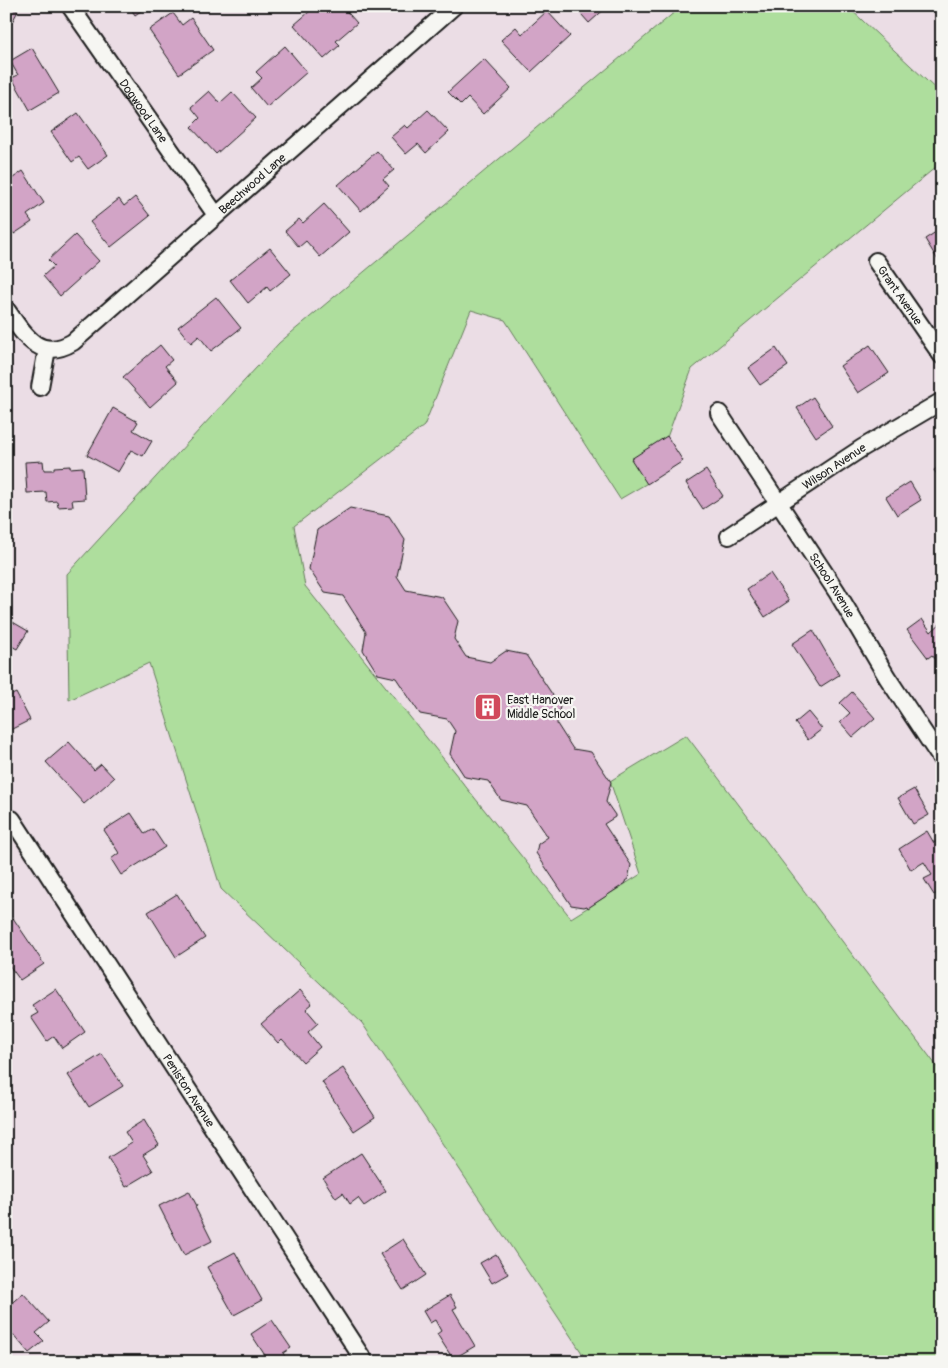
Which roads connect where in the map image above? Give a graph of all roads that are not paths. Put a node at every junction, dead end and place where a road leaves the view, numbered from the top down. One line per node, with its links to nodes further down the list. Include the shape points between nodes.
1 (70, 6): 3 (street, Dogwood Lane)
2 (454, 6): 3 (street, Beechwood Lane)
3 (216, 215): 6 (street, Beechwood Lane, via 73,342 62,348)
4 (876, 261): 7 (street, Grant Avenue)
5 (6, 309): 6 (street, via 23,334)
6 (47, 349): 8 (street)
7 (942, 356)
8 (40, 387)
9 (942, 401): 11 (street, Wilson Avenue, via 862,448)
10 (719, 413): 11 (street, School Avenue)
11 (779, 504): 12 (street, Wilson Avenue); 13 (street, School Avenue)
12 (729, 536)
13 (942, 760)
14 (12, 819): 15 (street, Peniston Avenue)
15 (365, 1362)

